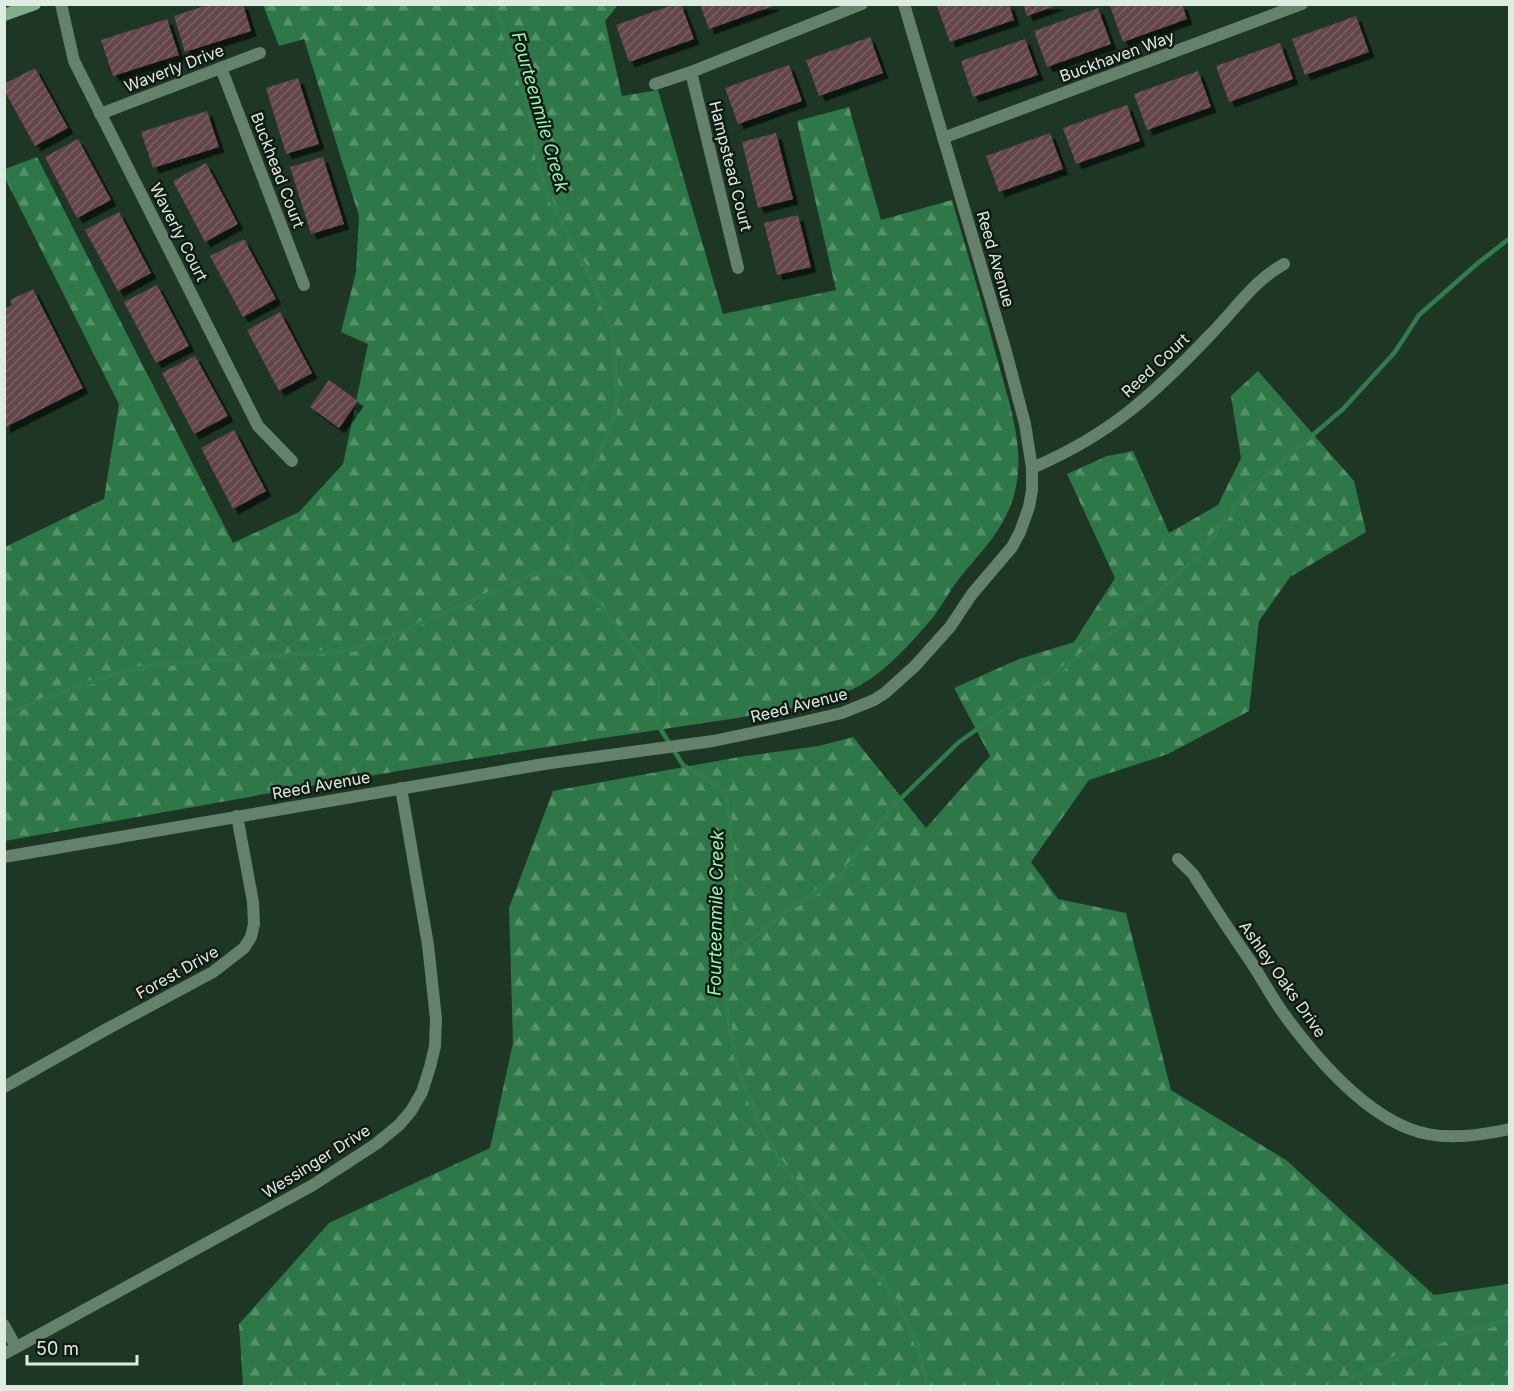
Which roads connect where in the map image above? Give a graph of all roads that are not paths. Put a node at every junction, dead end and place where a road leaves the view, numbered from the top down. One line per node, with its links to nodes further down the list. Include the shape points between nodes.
1 (35, 4): 6 (street)
2 (61, 4): 11 (street, Waverly Court, via 74,61)
3 (862, 4): 9 (street)
4 (904, 4): 12 (street, Reed Avenue)
5 (1302, 4): 12 (street, Buckhaven Way)
6 (4, 15)
7 (260, 53): 8 (street, Waverly Drive)
8 (221, 68): 11 (street, Waverly Drive); 15 (street, Buckhead Court)
9 (691, 72): 10 (street); 14 (street, Hampstead Court)
10 (655, 84)
11 (100, 114): 16 (street, Waverly Court, via 258,426)
12 (943, 138): 17 (street, Reed Avenue, via 1008,358)
13 (1284, 264): 17 (street, Reed Court, via 1244,295 1219,326 1144,400 1095,436)
14 (738, 268)
15 (304, 285)
16 (292, 461)
17 (1032, 468): 18 (street, Reed Avenue, via 1029,507 1012,547 936,644 885,693 858,707 820,719 713,741)
18 (401, 788): 19 (street, Reed Avenue); 25 (street, Wessinger Drive, via 428,945 436,1020 430,1067 411,1111 376,1144 313,1185)
19 (237, 816): 20 (street, Reed Avenue); 22 (street, Forest Drive, via 253,913 251,937 244,948 213,972)
20 (4, 857)
21 (1178, 859): 23 (street, Ashley Oaks Drive, via 1193,874 1284,1015 1358,1097 1378,1113 1426,1134 1461,1136)
22 (4, 1087)
23 (1509, 1129)
24 (4, 1325): 25 (street)
25 (16, 1347): 26 (street, Wessinger Drive)
26 (4, 1354)

